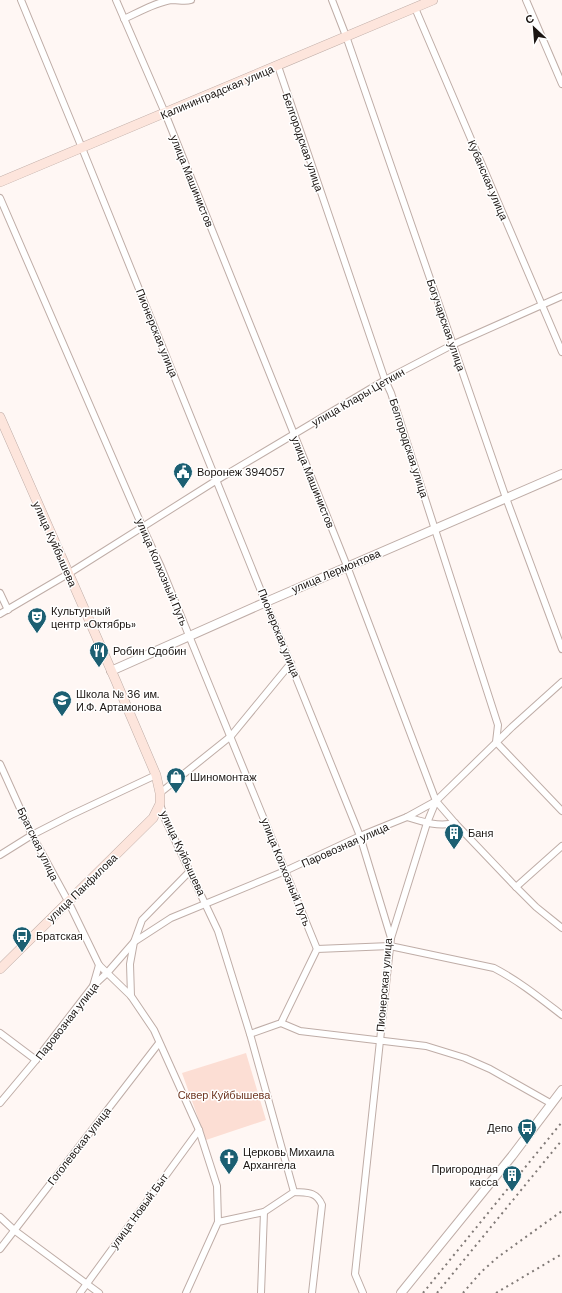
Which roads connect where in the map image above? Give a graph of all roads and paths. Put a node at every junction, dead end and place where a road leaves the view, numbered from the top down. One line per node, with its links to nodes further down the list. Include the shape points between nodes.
1 (21, 0): 13 (street, Пионерская улица)
2 (116, 0): 8 (street, улица Машинистов)
3 (191, 0): 8 (street, via 161,3)
4 (332, 0): 9 (street, Богучарская улица)
5 (433, 0): 7 (main road, Калининградская улица)
6 (526, 0): 11 (street)
7 (415, 8): 9 (main road, Калининградская улица); 17 (street, Кубанская улица)
8 (124, 19): 12 (street, улица Машинистов)
9 (346, 36): 10 (main road, Калининградская улица); 18 (street, Богучарская улица)
10 (278, 66): 12 (main road, Калининградская улица); 20 (street, Белгородская улица)
11 (562, 84)
12 (165, 113): 13 (main road, Калининградская улица); 22 (street, улица Машинистов)
13 (82, 148): 14 (main road, Калининградская улица); 24 (street, Пионерская улица)
14 (0, 182)
15 (0, 198): 26 (street, улица Колхозный Путь)
16 (562, 296): 17 (street, улица Клары Цеткин)
17 (541, 304): 18 (street, улица Клары Цеткин); 19 (street, Кубанская улица)
18 (452, 345): 20 (street, улица Клары Цеткин); 25 (street, Богучарская улица)
19 (562, 352)
20 (385, 380): 22 (street, улица Клары Цеткин); 27 (street, Белгородская улица)
21 (0, 417): 29 (main road, улица Куйбышева)
22 (294, 434): 24 (street, улица Клары Цеткин); 28 (street, улица Машинистов)
23 (562, 474): 25 (street, улица Лермонтова)
24 (217, 480): 26 (street, улица Клары Цеткин); 31 (street, Пионерская улица)
25 (506, 498): 27 (street, улица Лермонтова); 35 (street, Богучарская улица)
26 (142, 526): 29 (street, улица Клары Цеткин); 34 (street, улица Колхозный Путь)
27 (436, 528): 28 (street, улица Лермонтова); 39 (street, Белгородская улица)
28 (347, 566): 31 (street, улица Лермонтова); 46 (street, улица Машинистов)
29 (68, 574): 32 (street, улица Клары Цеткин); 37 (main road, улица Куйбышева)
30 (0, 593): 32 (street)
31 (266, 602): 34 (street, улица Лермонтова); 36 (street, Пионерская улица)
32 (8, 610): 33 (street, улица Клары Цеткин)
33 (0, 614)
34 (189, 636): 37 (street, улица Лермонтова); 41 (street, улица Колхозный Путь)
35 (562, 649)
36 (291, 663): 41 (street); 55 (street, Пионерская улица)
37 (111, 671): 44 (main road, улица Куйбышева)
38 (562, 682): 40 (street, Паровозная улица)
39 (498, 725): 40 (street); 42 (street, Белгородская улица)
40 (512, 727): 42 (street, Паровозная улица)
41 (231, 736): 45 (street); 59 (street, улица Колхозный Путь)
42 (496, 742): 46 (street, Паровозная улица); 48 (street)
43 (0, 764): 54 (street, Братская улица)
44 (156, 775): 45 (main road, улица Куйбышева); 54 (street)
45 (160, 793): 47 (main road, улица Куйбышева)
46 (436, 801): 49 (street, Паровозная улица); 52 (street); 53 (street, улица Машинистов)
47 (160, 804): 50 (main road, улица Панфилова); 51 (street, улица Куйбышева)
48 (562, 812)
49 (407, 817): 52 (street); 55 (street, Паровозная улица)
50 (153, 818): 51 (street); 61 (main road, улица Панфилова)
51 (165, 819): 58 (street, улица Куйбышева)
52 (427, 823): 53 (street); 64 (street)
53 (455, 823): 60 (street, улица Машинистов)
54 (32, 835): 57 (street); 61 (street, Братская улица)
55 (360, 836): 59 (street, Паровозная улица); 64 (street, Пионерская улица)
56 (562, 846): 60 (street)
57 (0, 855)
58 (190, 871): 62 (street, улица Куйбышева); 65 (street, via 142,920)
59 (285, 872): 62 (street, Паровозная улица); 67 (street, улица Колхозный Путь)
60 (516, 887): 63 (street, улица Машинистов)
61 (68, 901): 68 (street, Братская улица); 69 (main road, улица Панфилова)
62 (206, 904): 65 (street, Паровозная улица, via 171,918); 76 (street, улица Куйбышева, via 218,931)
63 (562, 928)
64 (391, 938): 66 (street, Пионерская улица)
65 (134, 942): 70 (street, Паровозная улица); 72 (street, via 130,964)
66 (390, 946): 67 (street); 73 (street, via 494,968 531,990); 77 (street, Пионерская улица)
67 (317, 949): 74 (street)
68 (99, 965): 70 (street, Братская улица); 71 (street)
69 (0, 969)
70 (107, 973): 71 (street, Паровозная улица); 72 (street, Братская улица)
71 (93, 986): 79 (street, Паровозная улица)
72 (131, 996): 78 (street, Братская улица)
73 (562, 1015)
74 (281, 1023): 76 (street); 77 (street, via 300,1031)
75 (0, 1033): 79 (street)
76 (250, 1034): 84 (street, улица Куйбышева)
77 (379, 1040): 82 (street, via 426,1046 465,1058 490,1068); 96 (street, Пионерская улица, via 354,1274)
78 (160, 1043): 83 (street, Братская улица); 88 (street, Гоголевская улица)
79 (36, 1060): 81 (street, Паровозная улица)
80 (562, 1090): 82 (street)
81 (0, 1103)
82 (552, 1104): 97 (street)
83 (199, 1130): 87 (street, Братская улица, via 217,1186); 90 (street, улица Новый Быт)
84 (294, 1192): 85 (street); 95 (street, via 315,1195 322,1205)
85 (264, 1212): 87 (street); 94 (street)
86 (0, 1217): 88 (street)
87 (218, 1222): 93 (street)
88 (14, 1230): 89 (street, Гоголевская улица); 90 (street)
89 (0, 1249)
90 (86, 1284): 91 (street, улица Новый Быт); 92 (street)
91 (80, 1293)
92 (99, 1293)
93 (186, 1293)
94 (261, 1293)
95 (312, 1293)
96 (363, 1293)
97 (401, 1293)

